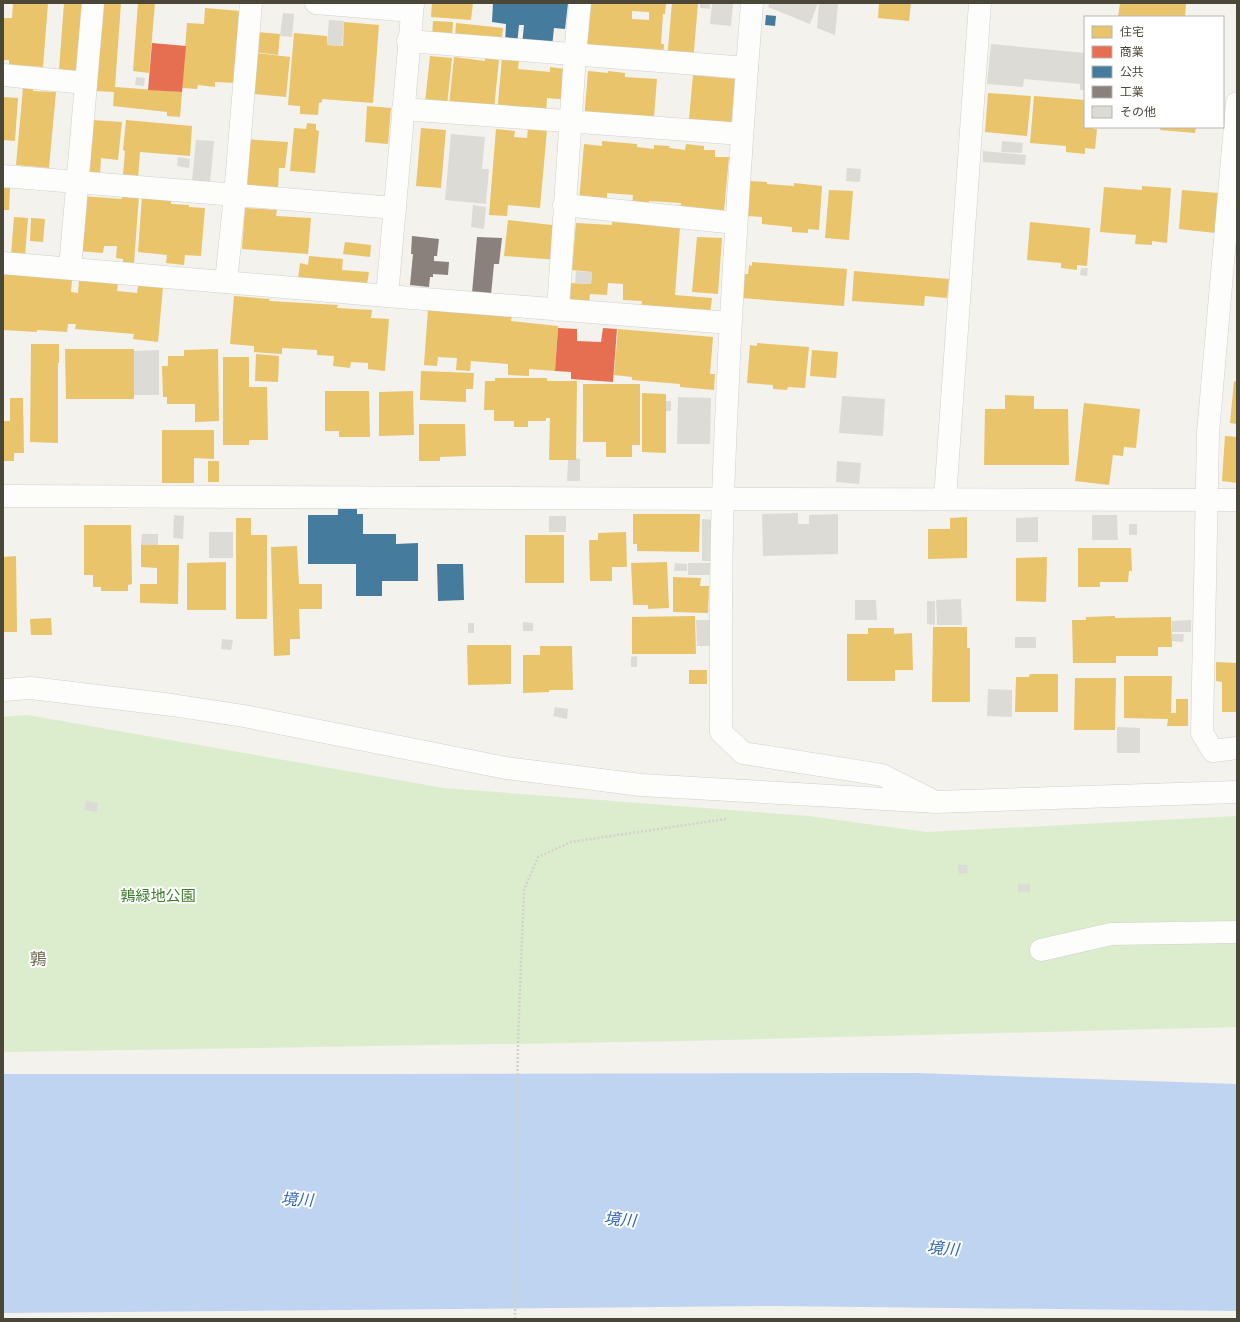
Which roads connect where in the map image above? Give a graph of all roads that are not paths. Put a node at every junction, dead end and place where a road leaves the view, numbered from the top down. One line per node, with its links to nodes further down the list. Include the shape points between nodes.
1 (93, 3): 12 (street)
2 (251, 3): 19 (street)
3 (316, 3): 7 (street)
4 (580, 3): 9 (street)
5 (752, 3): 10 (street)
6 (980, 3): 31 (street)
7 (412, 7): 8 (street)
8 (408, 41): 9 (street); 14 (street)
9 (574, 55): 10 (street); 15 (street)
10 (747, 68): 16 (street)
11 (3, 75): 12 (street)
12 (86, 83): 18 (street)
13 (1237, 103): 32 (street, via 1208,433)
14 (403, 109): 15 (street); 21 (street)
15 (570, 122): 16 (street); 20 (street)
16 (742, 134): 22 (street)
17 (3, 176): 18 (street)
18 (78, 182): 19 (street); 24 (street)
19 (235, 195): 21 (street); 25 (street)
20 (564, 206): 22 (street); 27 (street)
21 (395, 208): 26 (street)
22 (736, 223): 28 (street)
23 (3, 263): 24 (street)
24 (70, 268): 25 (street)
25 (226, 282): 26 (street)
26 (387, 296): 27 (street)
27 (558, 310): 28 (street)
28 (730, 323): 30 (street)
29 (3, 496): 30 (street)
30 (723, 499): 31 (street); 37 (street, via 721,732 743,753 882,775)
31 (945, 499): 32 (street)
32 (1206, 500): 33 (street); 35 (street, via 1202,733 1213,751)
33 (1237, 500)
34 (3, 690): 37 (street, via 31,688 172,705 252,717 506,768 641,785)
35 (1237, 748)
36 (1237, 792): 37 (street)
37 (936, 802)
38 (1237, 932): 39 (street, via 1112,934)
39 (1041, 950)

